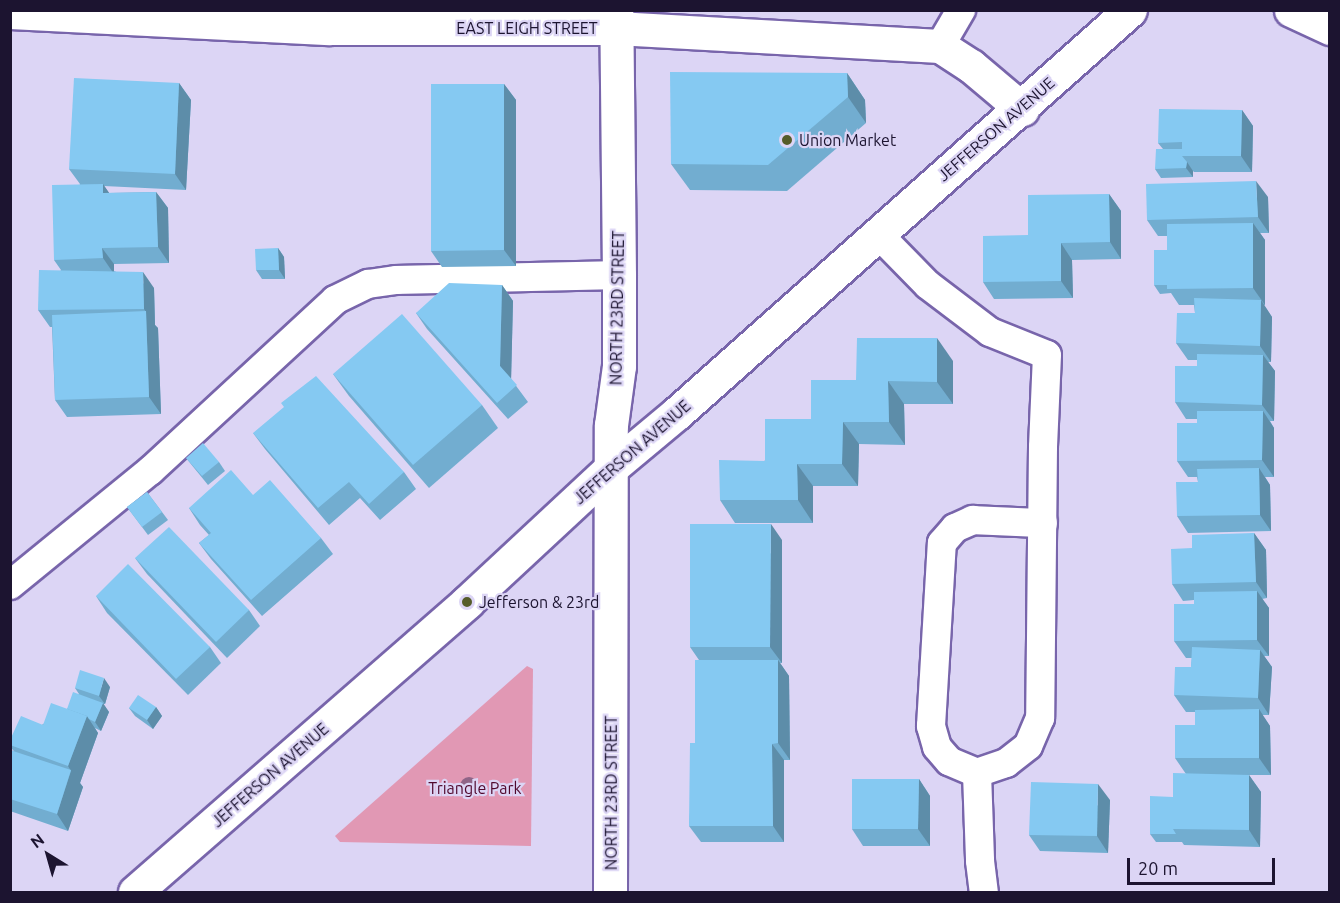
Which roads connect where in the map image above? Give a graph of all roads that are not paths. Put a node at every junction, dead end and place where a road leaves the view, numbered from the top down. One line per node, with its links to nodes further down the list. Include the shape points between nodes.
1 (961, 10): 8 (lane)
2 (1130, 10): 9 (street, JEFFERSON AVENUE)
3 (1291, 10): 7 (street)
4 (10, 12): 5 (street, EAST LEIGH STREET)
5 (330, 19): 6 (street, EAST LEIGH STREET)
6 (616, 19): 8 (street, EAST LEIGH STREET); 11 (street, NORTH 23RD STREET)
7 (1329, 28)
8 (940, 46): 9 (street, EAST LEIGH STREET, via 971,66)
9 (1022, 109): 10 (street, JEFFERSON AVENUE)
10 (878, 234): 12 (street, JEFFERSON AVENUE); 13 (lane, via 928,285 990,332 1047,355)
11 (619, 275): 12 (street, NORTH 23RD STREET, via 619,366 611,425); 14 (lane, via 396,280 368,284 335,300 150,471)
12 (611, 468): 16 (street, JEFFERSON AVENUE, via 467,602); 17 (street, NORTH 23RD STREET)
13 (1043, 523): 15 (lane, via 1040,718 1028,746 1006,763); 15 (lane, via 973,520 955,528 942,543 931,726 937,747 949,761)
14 (10, 585)
15 (977, 773): 18 (lane)
16 (135, 892)
17 (610, 892)
18 (984, 892)

